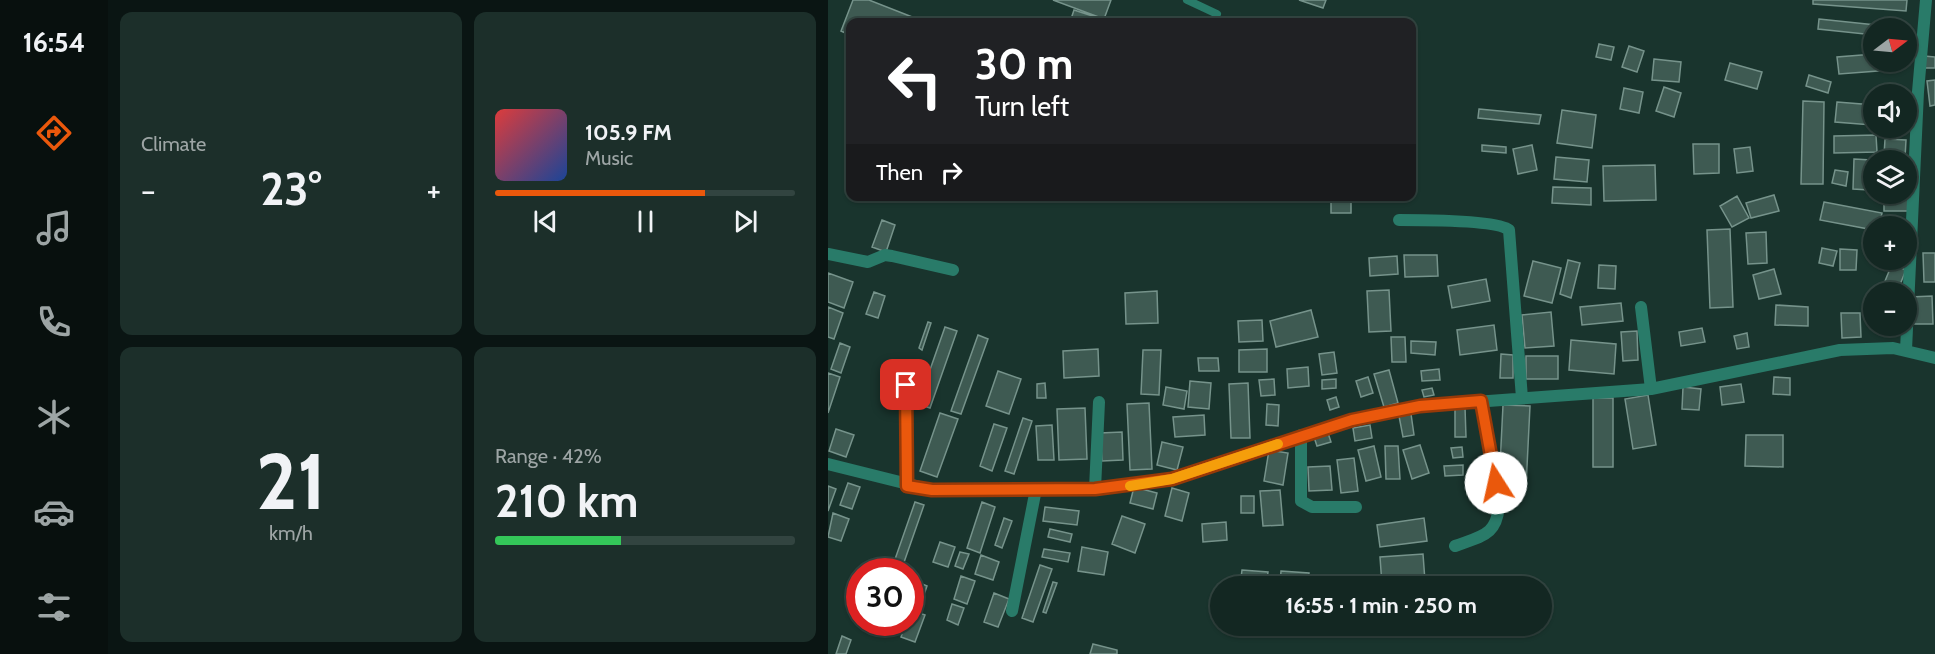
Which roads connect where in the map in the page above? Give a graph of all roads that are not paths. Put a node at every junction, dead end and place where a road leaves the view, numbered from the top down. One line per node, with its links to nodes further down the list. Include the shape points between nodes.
1 (1187, 0): 3 (lane)
2 (1926, 0): 8 (street)
3 (1217, 14)
4 (1399, 220): 12 (street, via 1485,224 1509,230)
5 (828, 254): 6 (street, via 868,262 885,255)
6 (953, 270)
7 (1641, 307): 11 (street)
8 (1906, 350): 9 (street); 11 (street, via 1840,350)
9 (1935, 358)
10 (906, 385): 17 (street)
11 (1651, 389): 12 (street)
12 (1522, 398): 13 (street)
13 (1481, 401): 15 (street, via 1420,406); 21 (street, via 1499,519 1492,530)
14 (1099, 402): 19 (street)
15 (1301, 435): 19 (street, via 1172,479); 20 (street, via 1301,501 1312,507)
16 (828, 464): 17 (street)
17 (907, 486): 18 (street, via 932,490)
18 (1036, 489): 19 (street); 22 (street)
19 (1095, 489)
20 (1356, 507)
21 (1455, 546)
22 (1012, 611)

